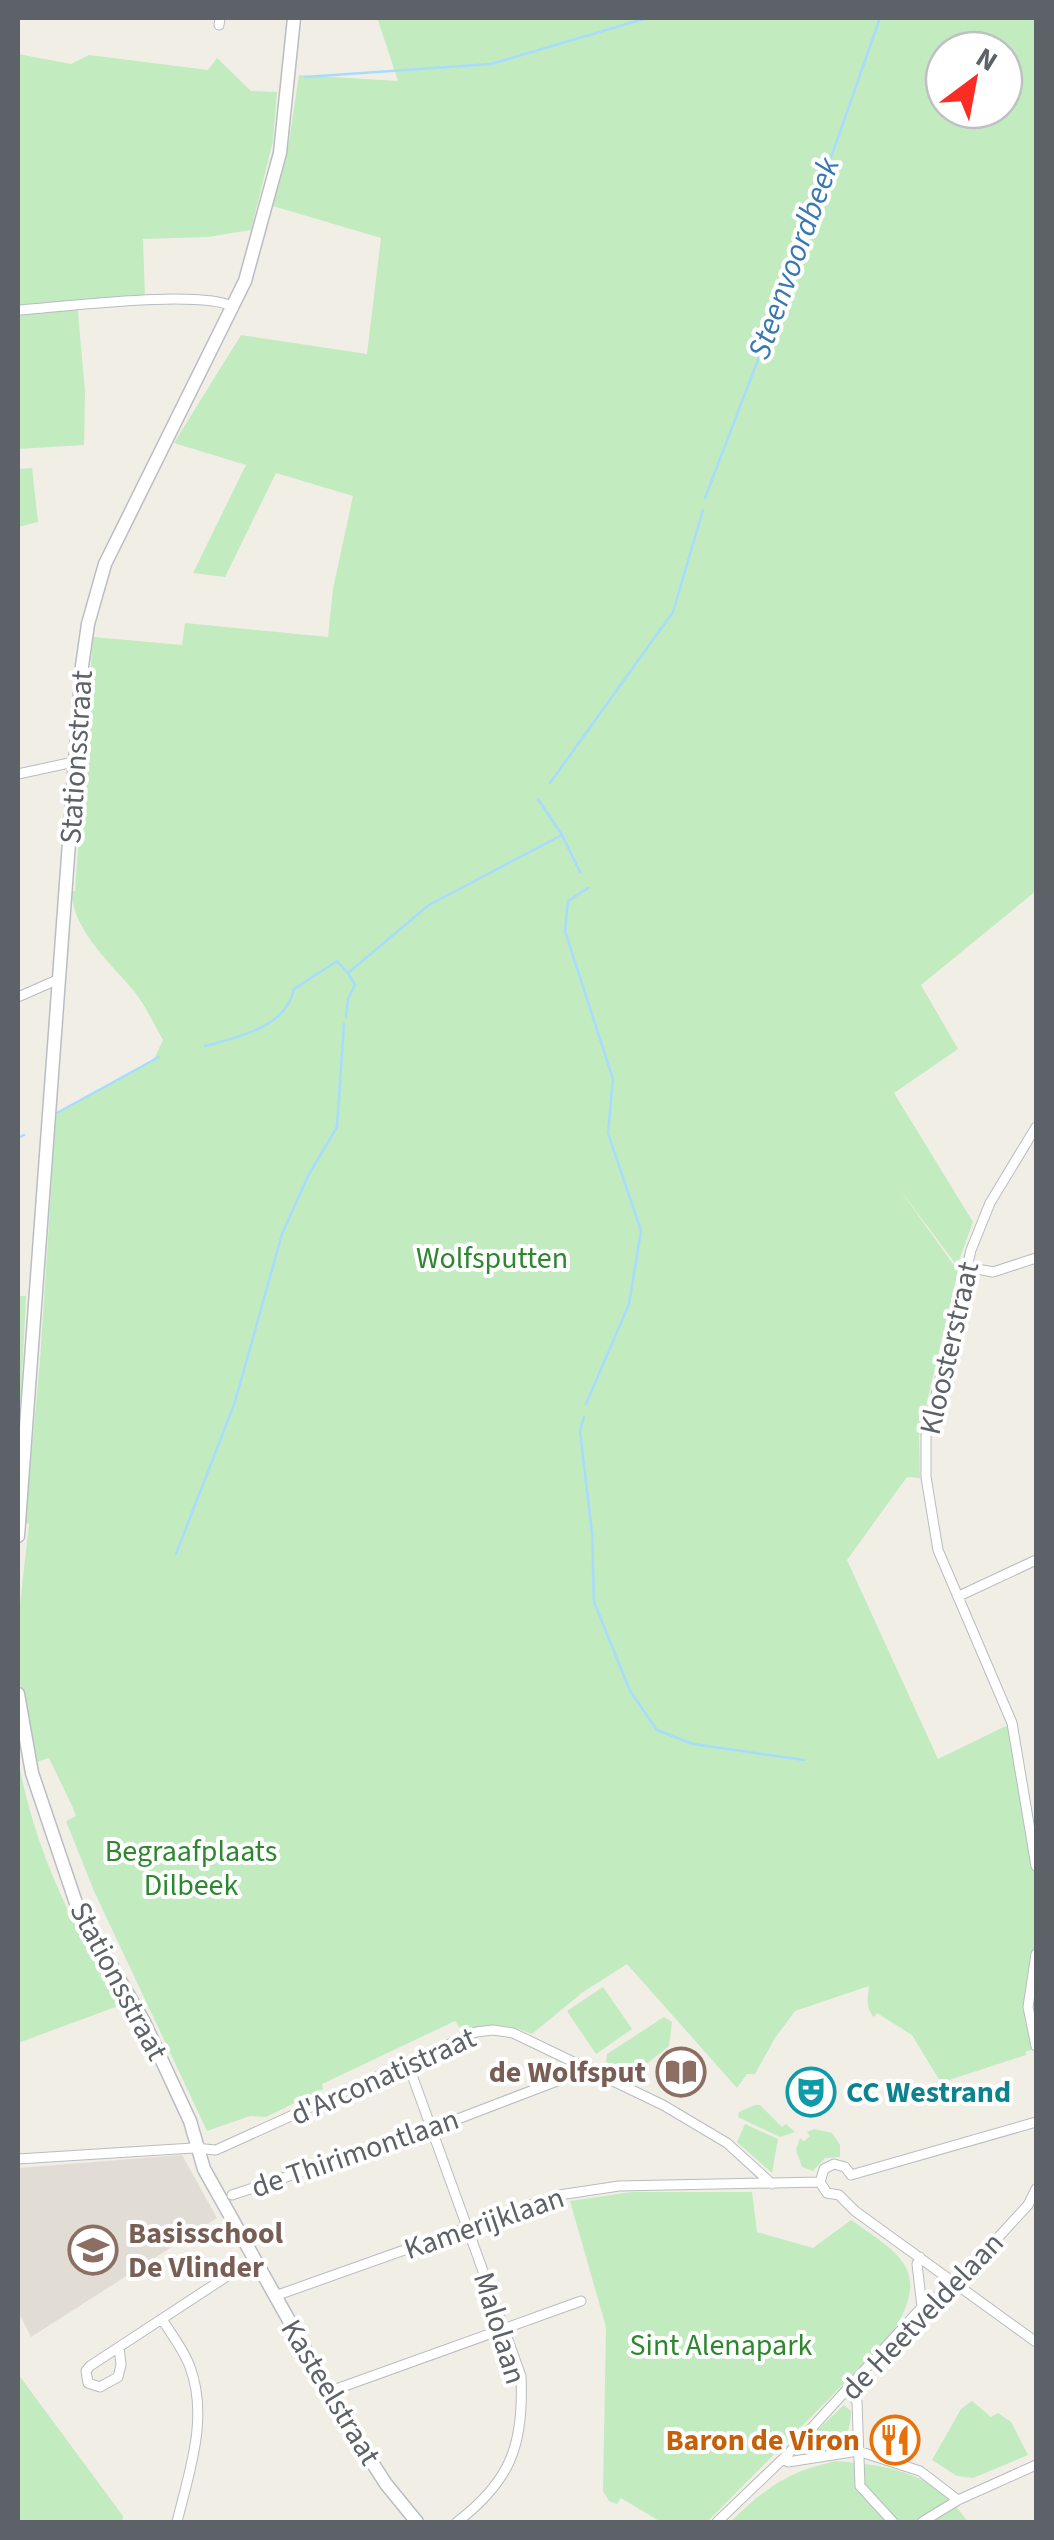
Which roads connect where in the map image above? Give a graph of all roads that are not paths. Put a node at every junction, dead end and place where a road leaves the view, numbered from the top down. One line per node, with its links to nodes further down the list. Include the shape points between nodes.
1 (294, 18): 2 (street, Stationsstraat, via 280,153)
2 (234, 306): 3 (street, via 210,300); 4 (street, Stationsstraat, via 106,564 88,624)
3 (18, 310)
4 (78, 761): 5 (street); 6 (street, Stationsstraat)
5 (18, 774)
6 (58, 979): 7 (street); 11 (street, Stationsstraat)
7 (18, 997)
8 (1036, 1127): 10 (street, Kloosterstraat, via 990,1204)
9 (1036, 1258): 10 (street, via 993,1272)
10 (965, 1271): 14 (street, Kloosterstraat, via 926,1436 938,1550)
11 (19, 1496): 12 (street, Stationsstraat)
12 (18, 1536)
13 (1036, 1560): 14 (street)
14 (959, 1596): 16 (street, Kloosterstraat, via 1012,1723)
15 (18, 1694): 24 (street, Stationsstraat, via 32,1773 77,1906 144,2022)
16 (1032, 1805): 17 (street, Kloosterstraat)
17 (1036, 1866)
18 (1036, 1954): 19 (street, via 1028,2007)
19 (1036, 2046)
20 (408, 2064): 21 (street, d'Arconatistraat, via 493,2030); 23 (street, Malolaan); 24 (street, d'Arconatistraat, via 216,2150)
21 (591, 2068): 23 (street, de Thirimontlaan); 28 (street, d'Arconatistraat, via 706,2128)
22 (1036, 2122): 26 (street, Kamerijklaan)
23 (431, 2127): 30 (street, de Thirimontlaan); 32 (street, Malolaan)
24 (200, 2149): 25 (street, d'Arconatistraat); 33 (street, Kasteelstraat, via 204,2169)
25 (18, 2159)
26 (851, 2175): 27 (street, Kamerijklaan, via 834,2164); 31 (street)
27 (820, 2182): 28 (street, Kamerijklaan); 31 (street, via 826,2193)
28 (772, 2184): 32 (street, Kamerijklaan, via 619,2186 559,2194)
29 (1036, 2189): 37 (street, de Heetveldelaan)
30 (232, 2195)
31 (840, 2195): 34 (street)
32 (467, 2228): 38 (street, Kamerijklaan); 42 (street, Malolaan)
33 (249, 2249): 35 (street); 36 (street, Kasteelstraat)
34 (920, 2258): 37 (street); 40 (street)
35 (238, 2269): 36 (street); 41 (street)
36 (261, 2270): 38 (street, Kasteelstraat)
37 (956, 2283): 40 (street, de Heetveldelaan); 43 (street)
38 (275, 2296): 46 (street, Kasteelstraat)
39 (581, 2301): 42 (street)
40 (922, 2308): 45 (street, de Heetveldelaan)
41 (162, 2319): 44 (street); 51 (street, via 189,2363 197,2391 194,2448)
42 (504, 2328): 46 (street); 53 (street, Malolaan, via 521,2376 518,2445 502,2476)
43 (1036, 2342)
44 (118, 2348): 44 (street, via 90,2366 88,2382 100,2387 118,2377)
45 (849, 2390): 47 (street, via 857,2402); 48 (street, de Heetveldelaan)
46 (328, 2392): 52 (street, Kasteelstraat)
47 (858, 2451): 48 (street); 50 (street, via 920,2471); 55 (street, via 860,2486)
48 (783, 2460): 54 (street, de Heetveldelaan)
49 (1036, 2465): 50 (street)
50 (958, 2500): 56 (street)
51 (176, 2522)
52 (418, 2522)
53 (457, 2522)
54 (717, 2522)
55 (893, 2522)
56 (922, 2522)

